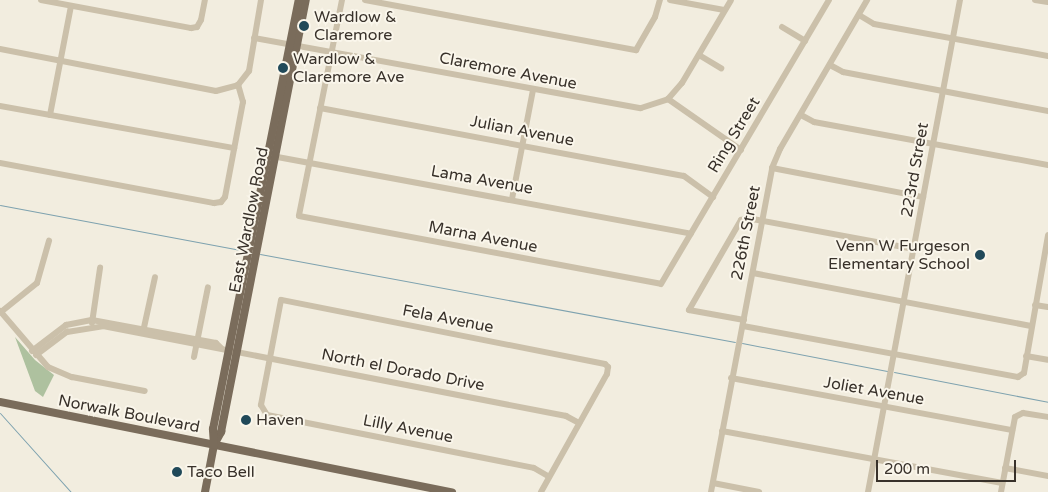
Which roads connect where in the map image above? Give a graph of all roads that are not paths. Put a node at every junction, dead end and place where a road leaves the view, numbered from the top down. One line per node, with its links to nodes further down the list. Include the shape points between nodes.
1 (41, 0): 17 (street)
2 (205, 0): 17 (street, via 197,26)
3 (261, 0): 21 (street)
4 (299, 0): 24 (main road, East Wardlow Road)
5 (306, 0): 24 (main road, East Wardlow Road)
6 (342, 0): 26 (street)
7 (366, 0): 8 (street, via 636,50 655,17)
8 (660, 0)
9 (670, 0): 15 (street)
10 (731, 0): 18 (street)
11 (829, 0): 23 (street, Ring Street)
12 (868, 0): 19 (street, 226th Street)
13 (960, 0): 22 (street, 223rd Street)
14 (1035, 0): 16 (street)
15 (685, 1): 18 (street)
16 (1048, 2)
17 (71, 6): 29 (street)
18 (724, 10): 27 (street)
19 (859, 15): 22 (street, via 874,24); 30 (street, 226th Street)
20 (782, 28): 23 (street)
21 (254, 38): 24 (street, Claremore Avenue); 32 (street, via 248,71)
22 (953, 39): 28 (street); 34 (street, 223rd Street)
23 (805, 41): 44 (street, Ring Street)
24 (294, 45): 26 (street, Claremore Avenue); 45 (main road, East Wardlow Road)
25 (0, 49): 29 (street)
26 (332, 52): 33 (street, Claremore Avenue); 37 (street)
27 (699, 55): 31 (street); 35 (street)
28 (1048, 56)
29 (60, 60): 32 (street, via 216,91); 39 (street)
30 (830, 65): 34 (street, via 843,72); 40 (street, 226th Street)
31 (722, 68)
32 (238, 85): 43 (street, via 243,102)
33 (533, 90): 35 (street, Claremore Avenue, via 631,108 656,105); 42 (street)
34 (943, 91): 38 (street); 41 (street, 223rd Street)
35 (668, 99): 44 (street)
36 (0, 106): 39 (street)
37 (320, 108): 42 (street, Julian Avenue); 46 (street)
38 (1048, 111)
39 (50, 115): 43 (street)
40 (800, 115): 41 (street, via 814,122); 49 (street, 226th Street)
41 (933, 144): 48 (street); 51 (street, 223rd Street)
42 (522, 145): 50 (street, Julian Avenue, via 684,176); 52 (street)
43 (234, 148): 47 (street, via 225,197 214,203)
44 (741, 150): 50 (street, Ring Street)
45 (272, 156): 46 (street, Lama Avenue); 72 (main road, East Wardlow Road)
46 (310, 162): 52 (street, Lama Avenue); 61 (street, Marna Avenue, via 299,216)
47 (0, 163)
48 (1048, 165)
49 (772, 168): 51 (street); 53 (street, 226th Street)
50 (713, 197): 54 (street, Ring Street)
51 (923, 197): 57 (street, 223rd Street)
52 (512, 199): 54 (street, Lama Avenue)
53 (763, 221): 57 (street); 59 (street, 226th Street); 68 (street, via 741,220 689,310)
54 (691, 234): 61 (street, Ring Street)
55 (1048, 240): 64 (street)
56 (49, 241): 66 (street, via 37,283)
57 (914, 249): 63 (street, 223rd Street)
58 (100, 268): 67 (street)
59 (753, 273): 63 (street); 68 (street, 226th Street)
60 (154, 277): 70 (street)
61 (661, 284)
62 (208, 287): 71 (street)
63 (904, 302): 69 (street); 74 (street, 223rd Street)
64 (1035, 305): 65 (street); 69 (street)
65 (1048, 307)
66 (0, 311): 73 (street)
67 (92, 323): 70 (street, North el Dorado Drive); 73 (street, North el Dorado Drive, via 62,332)
68 (744, 323): 74 (street); 79 (street, 226th Street)
69 (1031, 326): 75 (street)
70 (143, 331): 71 (street, North el Dorado Drive)
71 (197, 342): 72 (street, North el Dorado Drive, via 216,343); 76 (street)
72 (229, 349): 77 (street, North el Dorado Drive); 87 (main road, East Wardlow Road, via 213,429)
73 (34, 353): 80 (street, via 48,367 72,377)
74 (894, 353): 75 (street, via 1021,376); 82 (street, 223rd Street)
75 (1026, 356): 78 (street)
76 (194, 357)
77 (270, 357): 84 (street, North el Dorado Drive, via 566,416); 84 (street, Fela Avenue, via 281,300 605,364 608,367); 90 (street, Lilly Avenue, via 262,411 267,414 534,468)
78 (1048, 360)
79 (732, 378): 82 (street, Joliet Avenue); 86 (street, 226th Street)
80 (145, 391)
81 (0, 402): 87 (main road, Norwalk Boulevard)
82 (885, 406): 85 (street, Joliet Avenue); 88 (street, 223rd Street)
83 (1048, 417): 85 (street, via 1017,415)
84 (579, 423): 90 (street)
85 (1012, 430): 89 (street)
86 (722, 431): 88 (street); 93 (street, 226th Street)
87 (214, 445): 94 (main road, East Wardlow Road); 95 (main road, Norwalk Boulevard)
88 (874, 459): 92 (street); 99 (street, 223rd Street)
89 (1005, 468): 91 (street); 92 (street)
90 (548, 476): 96 (street)
91 (1048, 476)
92 (1002, 483): 100 (street)
93 (712, 484): 97 (street, 226th Street); 98 (street)
94 (204, 492)
95 (451, 492)
96 (541, 492)
97 (711, 492)
98 (758, 492)
99 (868, 492)
100 (1001, 492)

